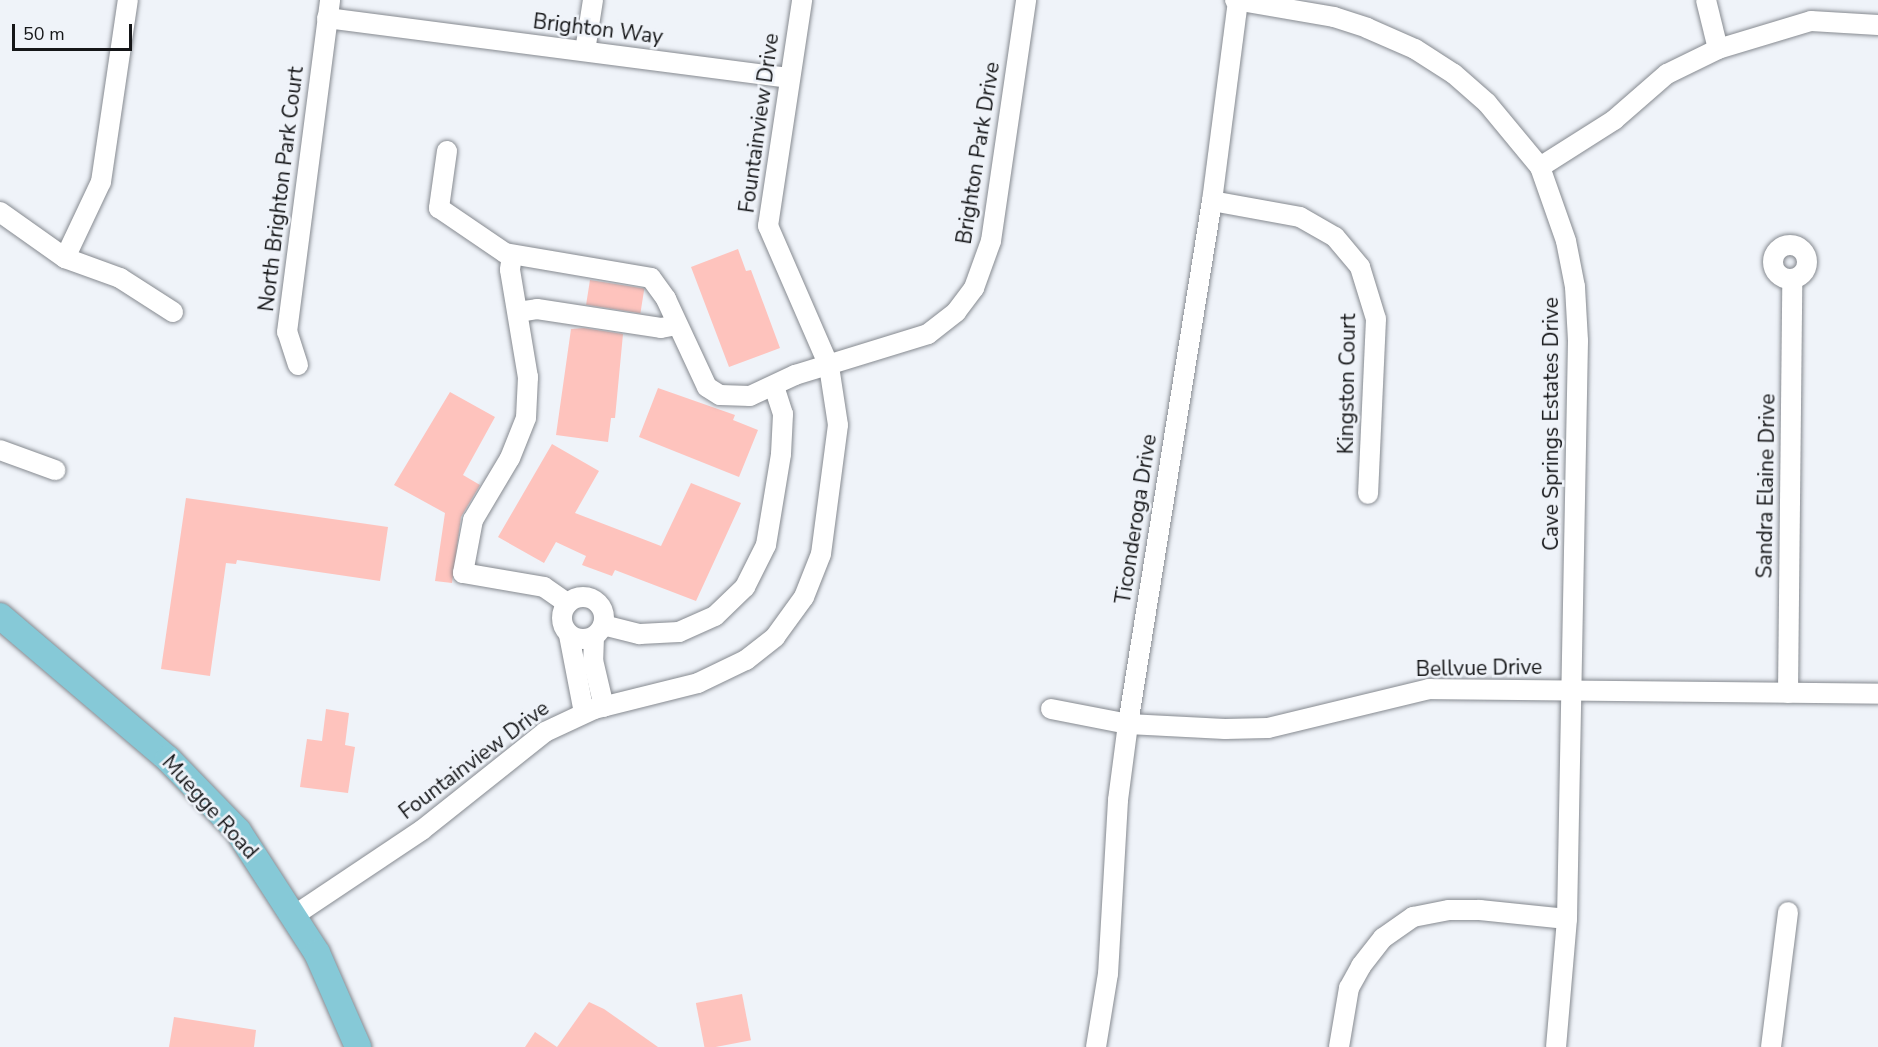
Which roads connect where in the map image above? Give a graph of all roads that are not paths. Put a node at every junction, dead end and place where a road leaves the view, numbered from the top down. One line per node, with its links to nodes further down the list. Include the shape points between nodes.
1 (128, 0): 17 (street, via 101,182)
2 (593, 0): 10 (street)
3 (802, 0): 11 (street, Fountainview Drive)
4 (1026, 0): 23 (street, Brighton Park Drive, via 991,241 974,288 956,312 928,334)
5 (1237, 0): 13 (street, Cave Springs Estates Drive, via 1334,17 1415,49 1454,74 1487,104); 14 (street, Ticonderoga Drive)
6 (1706, 0): 9 (street)
7 (329, 9): 10 (street, Brighton Way); 22 (street, North Brighton Park Court, via 287,332)
8 (1878, 25): 9 (street, via 1811,21)
9 (1718, 49): 13 (street, via 1667,74 1614,120)
10 (585, 51): 11 (street, Brighton Way)
11 (790, 78): 23 (street, Fountainview Drive, via 768,226)
12 (447, 151): 16 (street, via 439,208)
13 (1540, 167): 32 (street, Cave Springs Estates Drive, via 1568,249 1577,313)
14 (1212, 201): 27 (street, Kingston Court, via 1300,217 1335,237 1360,267 1376,319); 38 (street, Ticonderoga Drive)
15 (0, 212): 17 (street)
16 (513, 255): 20 (street, via 510,270); 21 (street, via 651,279 659,285)
17 (65, 258): 19 (street, via 120,278)
18 (1792, 279): 33 (street, Sandra Elaine Drive)
19 (172, 312)
20 (518, 312): 21 (street, via 537,309 661,327); 28 (street, via 528,377 526,418 510,458 473,520 463,573 544,587)
21 (677, 325): 24 (street, Brighton Park Drive, via 702,380 712,392 737,397)
22 (298, 365)
23 (829, 366): 24 (street, Brighton Park Drive); 35 (street, Fountainview Drive, via 838,425 828,511 813,579 791,616 762,648 725,672)
24 (774, 386): 30 (street, via 783,414 776,490 766,545 745,587 715,616 679,632)
25 (0, 450): 26 (street)
26 (55, 470)
27 (1368, 494)
28 (567, 603): 30 (street, via 581,597 596,601 602,609); 31 (street, via 561,622)
29 (0, 616): 40 (main road, Muegge Road, via 168,759 210,800 238,831)
30 (599, 631): 31 (street, via 579,640); 35 (street, via 593,660)
31 (569, 635): 37 (street)
32 (1572, 691): 33 (street, Bellvue Drive); 38 (street, Bellvue Drive, via 1429,689 1268,728); 41 (street, Cave Springs Estates Drive)
33 (1788, 693): 34 (street, Bellvue Drive)
34 (1878, 694)
35 (604, 707): 37 (street, Fountainview Drive)
36 (1051, 709): 38 (street, Bellvue Drive)
37 (584, 713): 40 (street, Fountainview Drive, via 545,732 422,830)
38 (1128, 724): 43 (street, Ticonderoga Drive, via 1118,800 1108,974)
39 (1788, 912): 46 (street)
40 (296, 915): 42 (main road, Muegge Road, via 334,988)
41 (1567, 919): 44 (street, via 1480,910 1449,910 1413,917 1383,938 1361,966 1349,988); 45 (street, Cave Springs Estates Drive)
42 (358, 1047)
43 (1096, 1047)
44 (1339, 1047)
45 (1556, 1047)
46 (1771, 1047)

